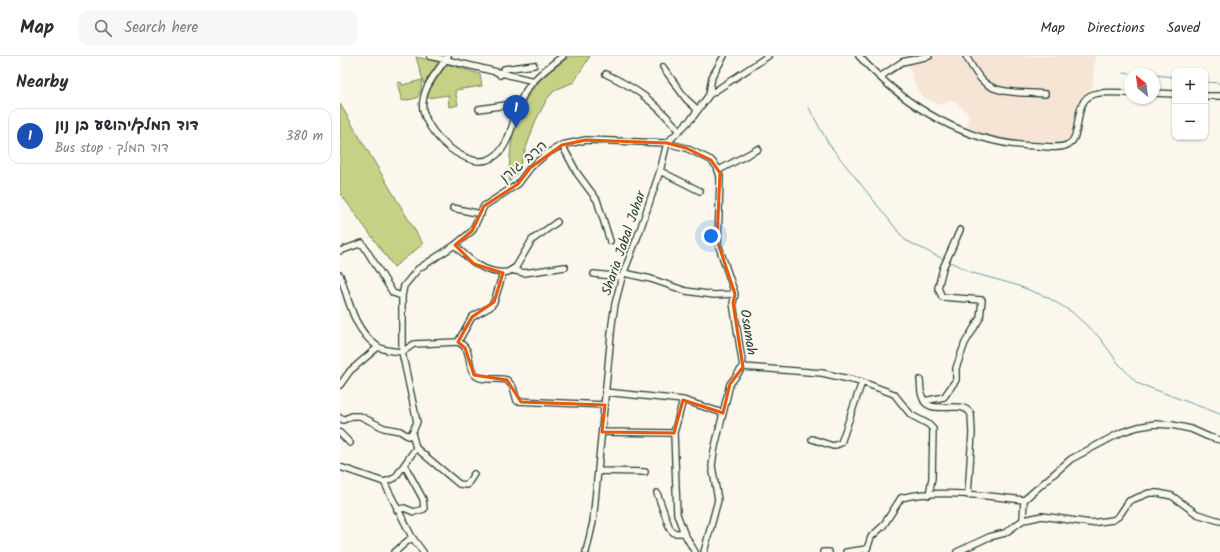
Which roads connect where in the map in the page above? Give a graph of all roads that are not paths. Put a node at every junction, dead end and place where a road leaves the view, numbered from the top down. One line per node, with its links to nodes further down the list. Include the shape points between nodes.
1 (430, 56): 8 (street)
2 (563, 56): 14 (street)
3 (724, 56): 19 (street, Sharia Jabal Johar, via 712,77)
4 (768, 56): 19 (street)
5 (859, 56): 13 (street)
6 (929, 56): 13 (street, via 902,62)
7 (966, 56): 17 (street, via 978,76 989,86 1016,92)
8 (447, 58): 12 (street); 22 (street, via 427,88 422,102 423,110 438,136 462,156 482,161 500,152 506,144)
9 (534, 65): 12 (street, via 504,69)
10 (663, 68): 24 (street, via 686,99)
11 (606, 74): 25 (street, via 633,87 648,98)
12 (500, 75): 14 (street)
13 (880, 77): 15 (street, via 914,104 948,124 987,139 1030,146 1063,146 1072,142 1080,110 1088,97 1093,94)
14 (534, 81): 22 (street)
15 (1124, 93)
16 (1160, 93): 18 (street)
17 (1045, 94)
18 (1172, 94)
19 (709, 96): 24 (street, Sharia Jabal Johar)
20 (1208, 96): 21 (street)
21 (1220, 96)
22 (519, 103): 23 (street)
23 (479, 108)
24 (698, 110): 25 (street, Sharia Jabal Johar)
25 (679, 130): 26 (street, Sharia Jabal Johar)
26 (667, 143): 27 (street, הרב גורן, via 586,140); 29 (street, via 707,157); 30 (street, Sharia Jabal Johar)
27 (562, 145): 33 (street, הרב גורן, via 546,154 530,168 518,184 484,206); 36 (street, via 597,200)
28 (758, 149): 29 (street)
29 (719, 170): 45 (street, Osamah, via 720,218 717,240)
30 (660, 171): 31 (street); 44 (street, Sharia Jabal Johar)
31 (700, 191)
32 (453, 208): 33 (street)
33 (481, 214): 37 (street, הרב גורן, via 472,231)
34 (557, 222): 40 (street, via 532,240)
35 (960, 230): 57 (street, via 943,268 938,288 942,297 982,300 980,318 965,343 956,368 956,380 944,397)
36 (610, 241)
37 (455, 245): 41 (street, via 474,264); 46 (street, הרב גורן, via 418,269 404,286)
38 (340, 251): 46 (street, via 362,243 393,293)
39 (565, 267): 40 (street, via 524,273)
40 (512, 270): 41 (street)
41 (503, 273): 47 (street, via 494,302 472,317)
42 (340, 274): 48 (street, via 351,312 364,333)
43 (594, 274): 44 (street)
44 (623, 275): 45 (street, via 651,279 686,291 714,295); 55 (street, Sharia Jabal Johar, via 615,304)
45 (735, 294): 50 (street, Osamah, via 733,303)
46 (402, 296): 49 (street, הרב גורן)
47 (458, 342): 49 (street, via 414,344); 58 (street, via 465,348 476,376 507,380 514,387 517,401)
48 (378, 347): 49 (street); 51 (street)
49 (402, 352): 61 (street, הרב גורן, via 417,422)
50 (743, 367): 53 (street, via 822,373); 59 (street, Osamah, via 730,384)
51 (342, 378): 54 (street)
52 (920, 380): 57 (street)
53 (862, 382): 65 (street, via 842,443 833,446); 76 (street, via 894,394 911,415 932,427 932,478)
54 (340, 385)
55 (605, 392): 56 (street); 58 (street, Sharia Jabal Johar)
56 (683, 400): 59 (street, via 723,413); 64 (street)
57 (924, 401): 77 (street, via 932,407 964,408 970,412 972,433)
58 (605, 405): 62 (street, Sharia Jabal Johar)
59 (725, 407): 88 (street, Osamah, via 712,461 718,500)
60 (340, 418): 61 (street, via 343,420 360,416 408,436)
61 (412, 432): 68 (street)
62 (602, 432): 64 (street); 71 (street, Sharia Jabal Johar)
63 (340, 433): 67 (street)
64 (674, 433): 82 (street, via 677,514)
65 (812, 439)
66 (1220, 440): 78 (street, via 1176,426 1157,424 1138,427 1122,432 1069,460)
67 (350, 443)
68 (416, 448): 69 (street); 73 (street, via 459,484 467,485)
69 (405, 466): 74 (street, via 395,478); 79 (street, via 423,499 424,510)
70 (340, 467): 74 (street)
71 (598, 471): 72 (street); 86 (street, Sharia Jabal Johar, via 593,522)
72 (645, 472)
73 (474, 474)
74 (384, 482): 79 (street)
75 (657, 493): 82 (street, via 670,529 674,533)
76 (929, 495): 77 (street); 91 (street, via 901,498 866,549)
77 (968, 495): 78 (street)
78 (1024, 500): 80 (street)
79 (397, 510): 83 (street)
80 (1023, 520): 81 (street, via 1042,516 1090,522 1113,520 1119,516 1129,501 1140,495 1154,493 1172,496 1197,514); 92 (street, via 1005,532)
81 (1220, 521)
82 (684, 533): 87 (street)
83 (412, 538): 84 (street); 85 (street)
84 (395, 552)
85 (423, 552)
86 (586, 552)
87 (695, 552)
88 (704, 552)
89 (823, 552): 90 (street)
90 (829, 552)
91 (846, 552)
92 (957, 552)

